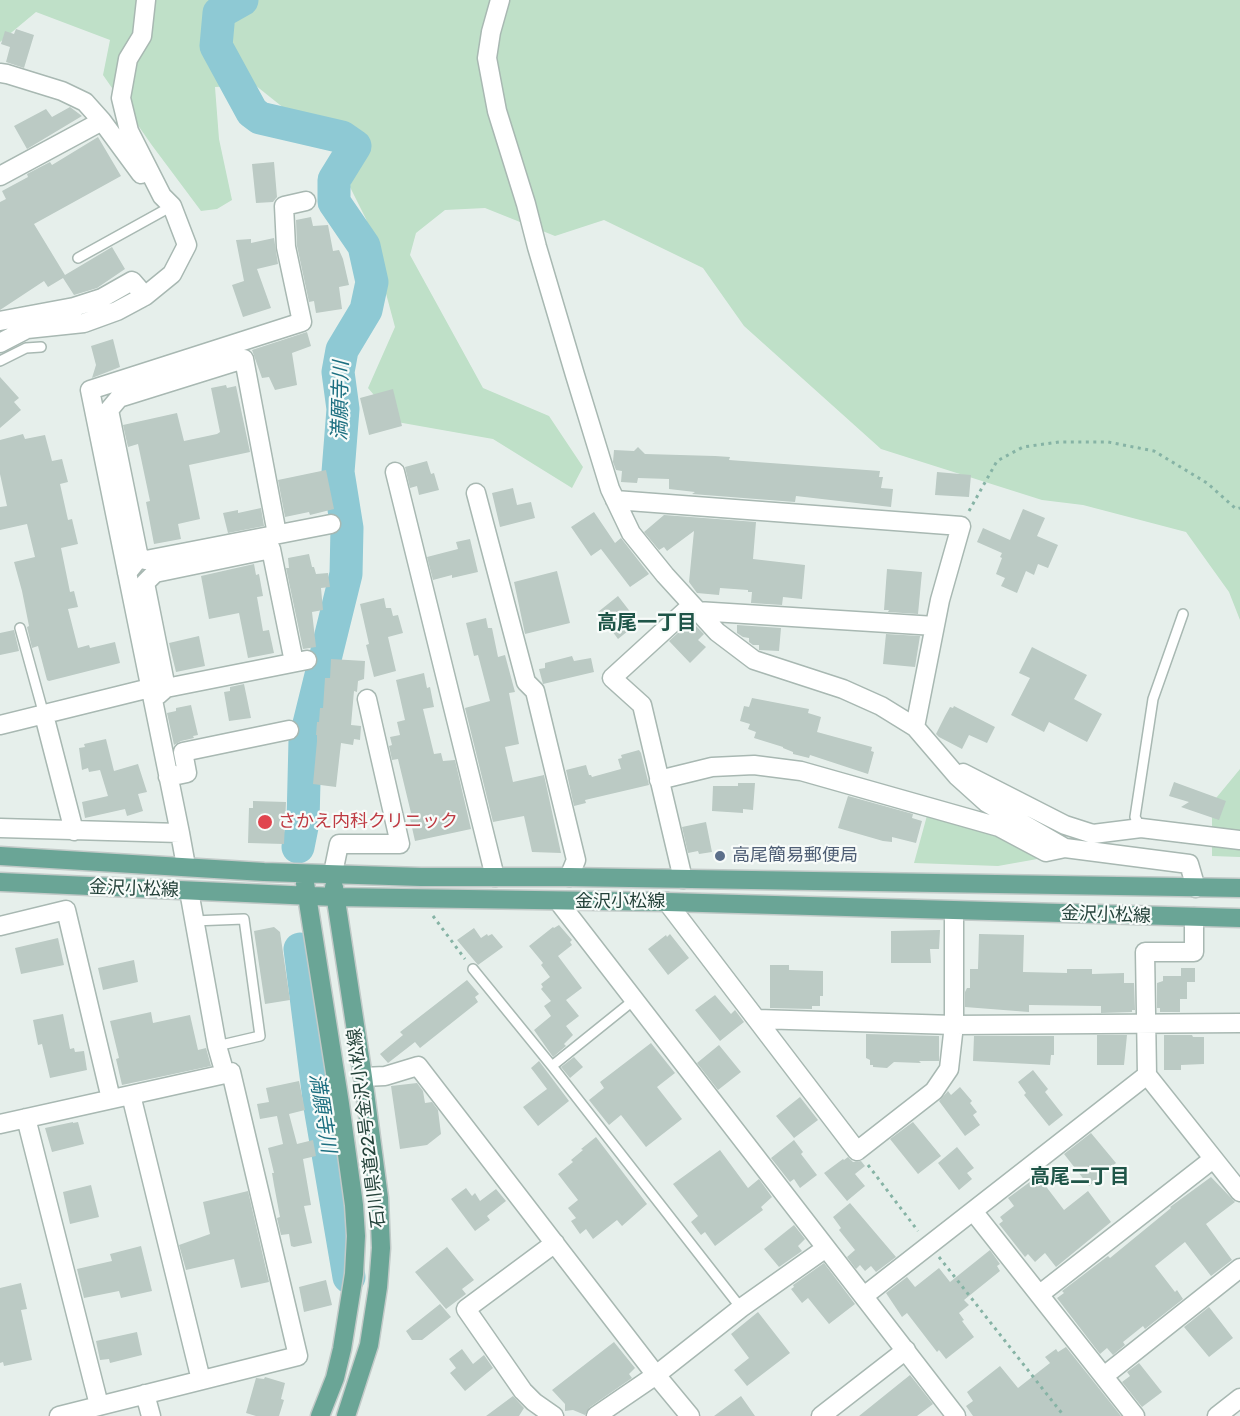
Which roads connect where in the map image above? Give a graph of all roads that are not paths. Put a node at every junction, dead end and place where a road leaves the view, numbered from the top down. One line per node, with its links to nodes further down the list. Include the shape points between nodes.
1 (146, 0): 6 (street, via 142,36 128,59 121,98 129,131)
2 (500, 0): 17 (street, via 488,58 497,111)
3 (0, 74): 4 (street, via 62,91 85,102)
4 (102, 121): 5 (street); 6 (street, via 144,179)
5 (0, 176)
6 (157, 185): 8 (street)
7 (306, 201): 21 (street, via 284,206 286,247 302,322 90,390)
8 (172, 206): 9 (lane); 10 (street, via 187,245 172,274)
9 (78, 258)
10 (145, 296): 11 (street, via 132,281 102,298 74,307); 12 (street, via 84,323 27,329)
11 (0, 321)
12 (0, 343)
13 (41, 347): 14 (lane, via 26,348)
14 (0, 361)
15 (395, 472): 45 (street)
16 (476, 493): 46 (street, via 526,682 536,691 576,860)
17 (615, 500): 22 (street, via 631,533); 24 (street, via 961,526)
18 (331, 524): 19 (street)
19 (277, 534): 20 (street, via 146,560); 20 (street, via 243,359 119,398 109,410)
20 (139, 558): 21 (street)
21 (127, 573): 26 (street)
22 (695, 608): 24 (street); 30 (street, via 717,632 754,660 843,689); 34 (street, via 612,678 642,705)
23 (1183, 614): 36 (lane, via 1153,699 1135,817)
24 (935, 626): 30 (street)
25 (20, 628): 28 (lane)
26 (156, 692): 26 (street, via 301,661 271,549 155,573 145,583); 28 (street); 33 (street)
27 (367, 699): 44 (street, via 400,844 339,844)
28 (44, 715): 29 (street); 37 (street)
29 (0, 725)
30 (915, 727): 32 (street)
31 (289, 730): 33 (street, via 183,752 188,773)
32 (947, 765): 36 (street, via 1065,825 1093,834); 40 (street, via 987,802)
33 (168, 777): 38 (street)
34 (659, 780): 40 (street, via 712,767 754,765 801,771 999,827 1046,852); 47 (street)
35 (0, 828): 37 (street)
36 (1140, 828): 39 (street)
37 (74, 831): 38 (street)
38 (180, 833): 42 (street)
39 (1240, 840)
40 (1065, 848): 49 (street, via 1189,864)
41 (0, 856): 42 (main road, 金沢小松線)
42 (186, 866): 43 (main road, 金沢小松線)
43 (303, 873): 44 (main road, 金沢小松線); 52 (main road, 石川県道22号金沢小松線)
44 (333, 873): 45 (main road, 金沢小松線); 53 (main road, 石川県道22号金沢小松線)
45 (495, 877): 46 (main road, 金沢小松線)
46 (569, 877): 47 (main road, 金沢小松線)
47 (683, 879): 49 (main road, 金沢小松線)
48 (0, 882): 51 (main road, 金沢小松線)
49 (1196, 888): 50 (main road, 金沢小松線)
50 (1240, 888)
51 (189, 891): 52 (main road, 金沢小松線); 59 (street)
52 (306, 896): 53 (main road, 金沢小松線); 94 (main road, 石川県道22号金沢小松線, via 340,1104 356,1236 342,1349)
53 (335, 897): 54 (main road, 金沢小松線); 71 (main road, 石川県道22号金沢小松線)
54 (558, 901): 55 (main road, 金沢小松線); 62 (street)
55 (667, 902): 56 (main road, 金沢小松線); 63 (street)
56 (954, 911): 57 (main road, 金沢小松線); 66 (street)
57 (1194, 918): 58 (main road, 金沢小松線); 64 (street, via 1194,952 1145,952)
58 (1240, 918)
59 (193, 921): 67 (street); 67 (lane, via 244,919 260,1036)
60 (0, 926): 73 (street, via 66,910)
61 (473, 969): 68 (lane)
62 (634, 1000): 68 (lane); 80 (street)
63 (757, 1019): 66 (street); 66 (street, via 857,1151 934,1091 949,1069)
64 (1146, 1022): 65 (street); 66 (street); 70 (street)
65 (1240, 1023)
66 (954, 1025)
67 (217, 1046): 69 (street)
68 (552, 1066): 84 (lane)
69 (225, 1074): 72 (street); 88 (street, via 231,1072 298,1356)
70 (1147, 1075): 76 (street); 78 (street)
71 (363, 1077): 79 (street, via 385,1076 418,1066); 95 (main road, 石川県道22号金沢小松線, via 379,1198 381,1248 371,1333)
72 (131, 1095): 73 (street); 88 (street)
73 (111, 1100): 74 (street)
74 (26, 1118): 75 (street); 91 (street)
75 (0, 1124)
76 (1213, 1159): 77 (street); 82 (street)
77 (1240, 1192)
78 (973, 1211): 82 (street); 83 (street)
79 (555, 1243): 86 (street); 96 (street, via 466,1309 523,1391)
80 (826, 1248): 83 (street); 84 (street)
81 (1240, 1268): 87 (street)
82 (1040, 1294): 87 (street)
83 (864, 1296): 85 (street)
84 (741, 1308): 86 (street)
85 (906, 1350): 99 (street); 100 (street)
86 (656, 1376): 97 (street); 98 (street)
87 (1104, 1376): 101 (street)
88 (201, 1380): 89 (street)
89 (145, 1394): 91 (street); 93 (street)
90 (1240, 1398): 102 (street)
91 (99, 1405): 92 (street)
92 (59, 1416)
93 (151, 1416)
94 (320, 1416)
95 (346, 1416)
96 (554, 1416)
97 (596, 1416)
98 (690, 1416)
99 (821, 1416)
100 (957, 1416)
101 (1135, 1416)
102 (1216, 1416)

